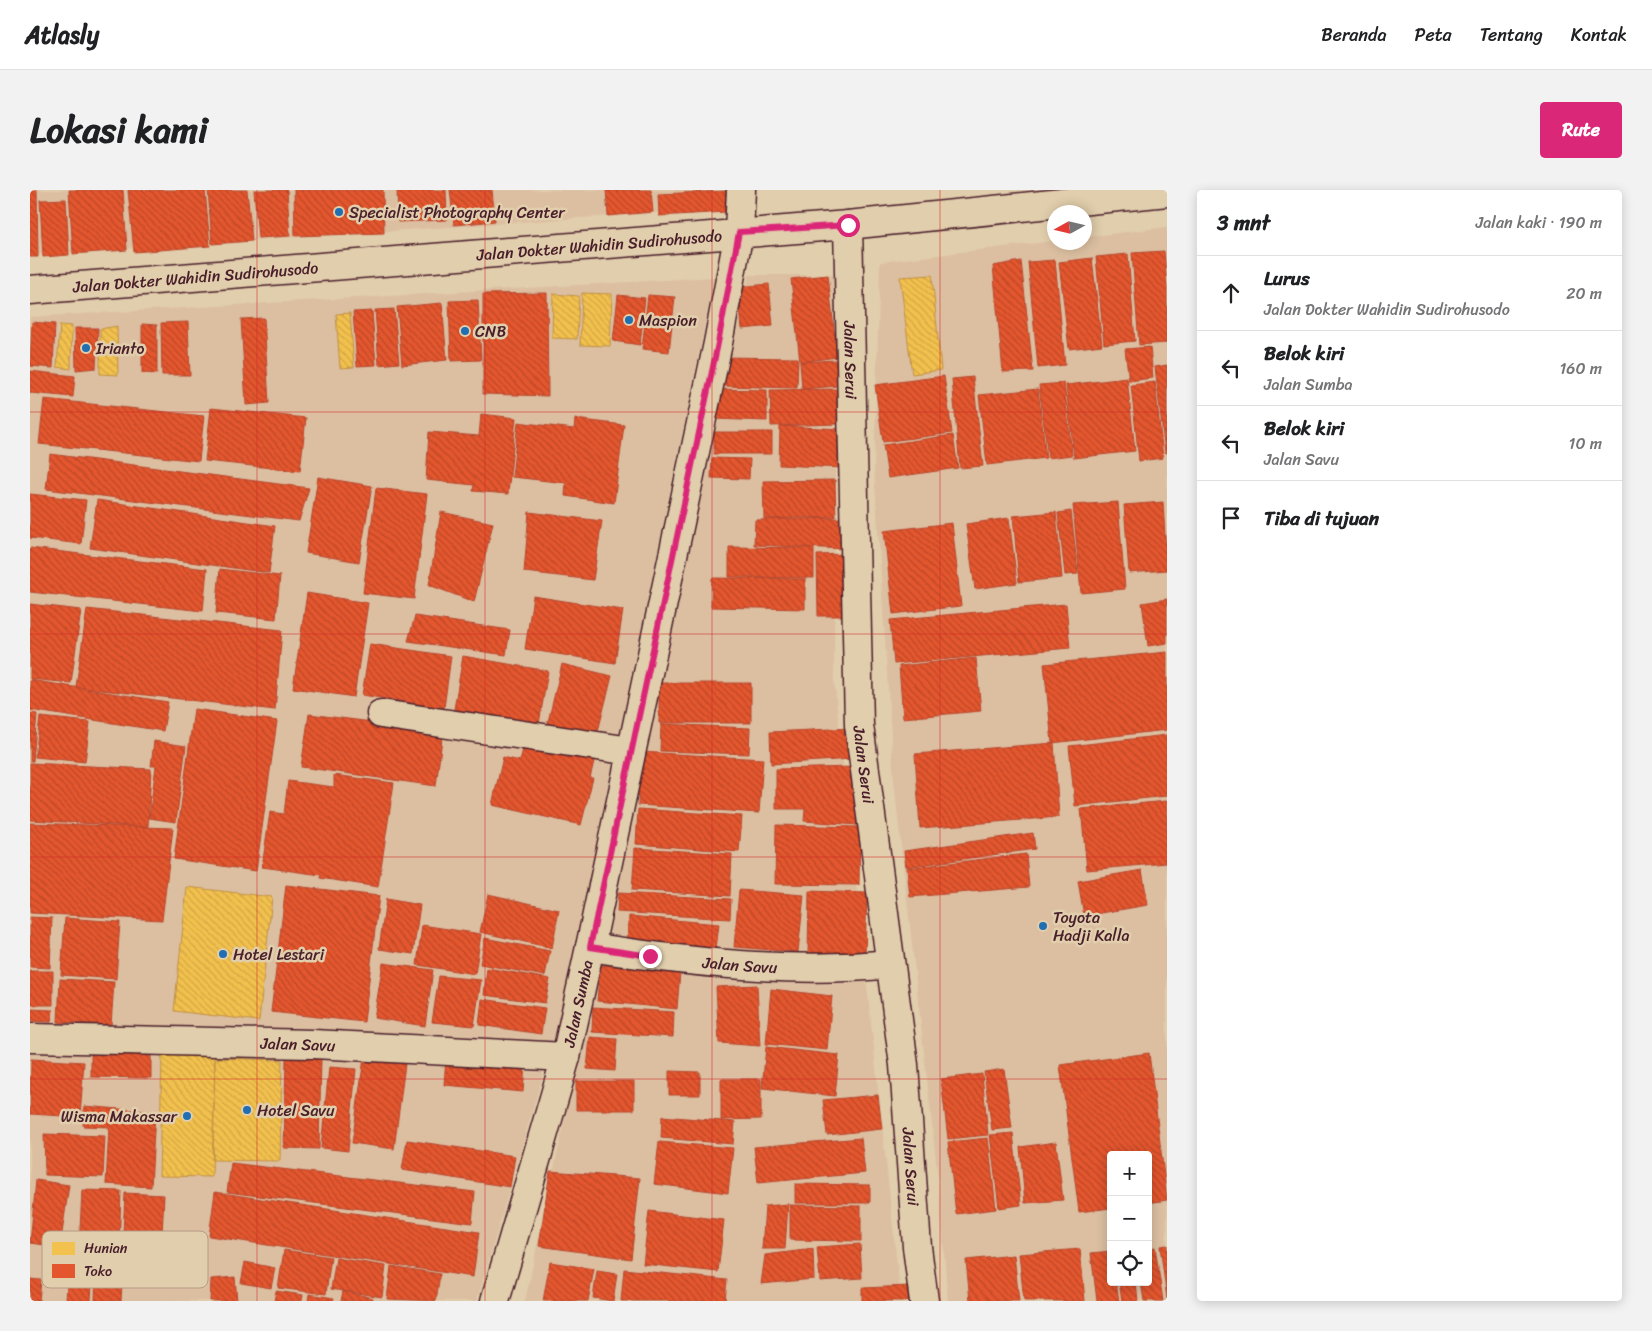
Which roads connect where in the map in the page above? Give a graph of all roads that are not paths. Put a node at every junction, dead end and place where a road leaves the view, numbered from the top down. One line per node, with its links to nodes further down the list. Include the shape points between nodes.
1 (741, 190): 4 (street, Jalan Sumba)
2 (1167, 192): 3 (street, Jalan Dokter Wahidin Sudirohusodo)
3 (848, 225): 4 (street, Jalan Dokter Wahidin Sudirohusodo); 9 (street, Jalan Serui, via 859,725)
4 (739, 232): 5 (street, Jalan Dokter Wahidin Sudirohusodo); 7 (street, Jalan Sumba)
5 (30, 290)
6 (382, 714): 7 (street)
7 (631, 751): 8 (street, Jalan Sumba)
8 (590, 947): 9 (street, Jalan Savu, via 729,964); 11 (street, Jalan Sumba)
9 (890, 964): 13 (street, Jalan Serui, via 904,1065)
10 (30, 1038): 11 (street, Jalan Savu, via 313,1044)
11 (566, 1057): 12 (street, Jalan Sumba)
12 (495, 1301)
13 (924, 1301)

